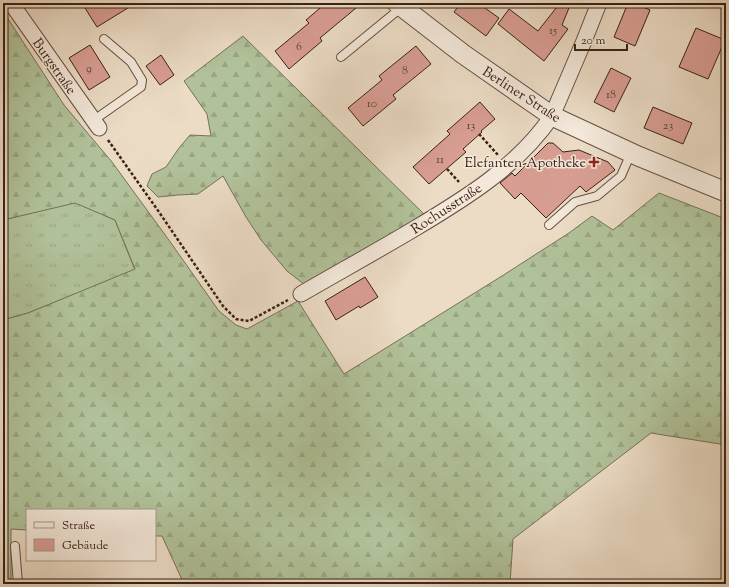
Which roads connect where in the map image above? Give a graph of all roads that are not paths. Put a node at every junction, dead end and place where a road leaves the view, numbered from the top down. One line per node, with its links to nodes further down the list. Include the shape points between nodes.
1 (11, 3): 7 (street, Burgstraße)
2 (599, 3): 6 (street, Rochusstraße)
3 (400, 5): 5 (lane); 6 (street, Berliner Straße, via 463,54)
4 (104, 39): 7 (lane, via 131,62 142,80 141,87)
5 (341, 57)
6 (552, 116): 8 (street, Berliner Straße); 11 (street, Rochusstraße, via 521,153 488,181 452,206)
7 (96, 124)
8 (631, 153): 9 (street, Berliner Straße); 10 (lane, via 620,176 596,196 575,202)
9 (726, 192)
10 (549, 225)
11 (301, 294)
12 (15, 546): 13 (lane)
13 (18, 584)

